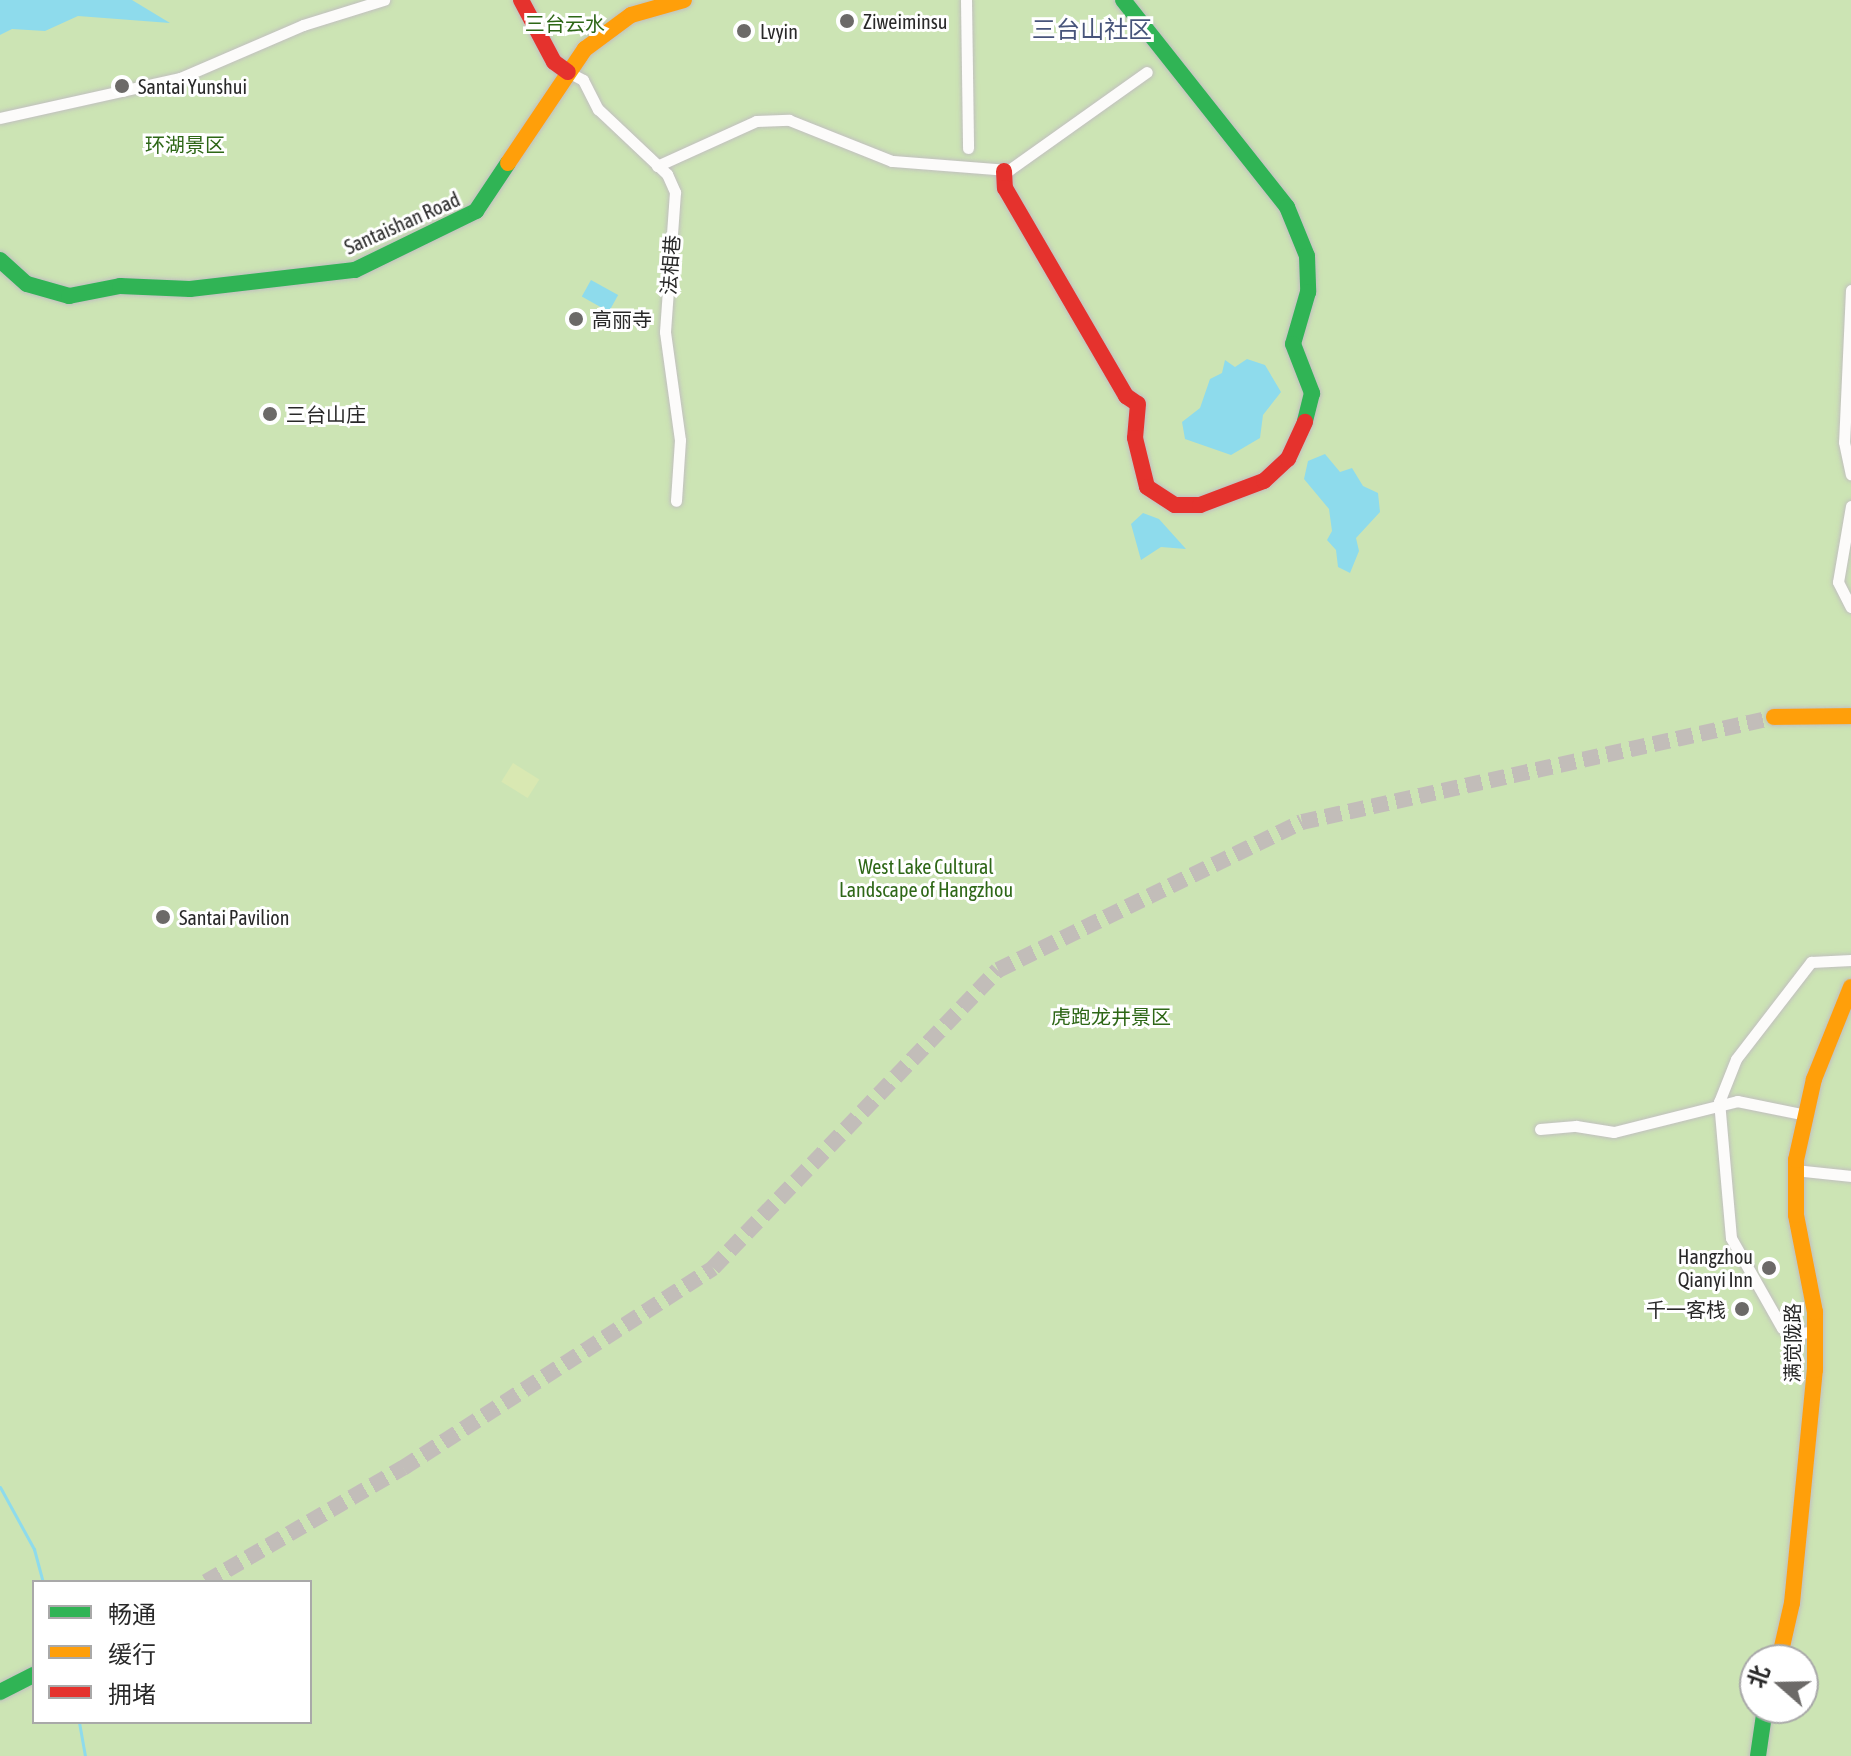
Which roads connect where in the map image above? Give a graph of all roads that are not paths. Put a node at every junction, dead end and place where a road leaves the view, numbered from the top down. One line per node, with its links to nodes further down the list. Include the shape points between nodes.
1 (384, 0): 8 (street, via 303,25 180,78)
2 (521, 0): 6 (street, via 554,62)
3 (684, 0): 6 (street, Santaishan Road, via 631,15 603,31)
4 (966, 0): 9 (street)
5 (1123, 0): 11 (street, via 1287,207 1307,256 1308,292 1293,344 1312,393 1311,409 1288,459 1264,481 1200,505 1175,505 1147,487 1137,459 1138,404 1126,396 1005,188)
6 (568, 72): 10 (street, 法相巷, via 583,80 620,135); 12 (street, Santaishan Road, via 476,211 355,270 190,289 120,286 69,296 27,284)
7 (1147, 72): 11 (street)
8 (0, 118)
9 (968, 148)
10 (657, 166): 11 (street, via 756,121 789,120 892,161); 15 (street, 法相巷, via 675,192 665,332 680,440)
11 (1004, 171)
12 (0, 260)
13 (1851, 290): 14 (street, via 1844,442)
14 (1851, 474)
15 (676, 501)
16 (1851, 506): 17 (street, via 1838,582)
17 (1851, 607)
18 (1851, 716): 19 (street)
19 (1774, 717)
20 (1851, 960): 22 (street, via 1811,962 1736,1059)
21 (1851, 987): 23 (street, 满觉陇路, via 1814,1079)
22 (1719, 1102): 23 (street); 24 (street, via 1614,1132 1576,1126); 27 (street, via 1731,1238 1782,1328 1795,1334)
23 (1806, 1115): 25 (street, 满觉陇路)
24 (1540, 1129)
25 (1795, 1170): 26 (street); 27 (street, 满觉陇路, via 1796,1215)
26 (1851, 1176)
27 (1816, 1331): 28 (street, 满觉陇路, via 1792,1603)
28 (1783, 1644)
29 (32, 1676): 30 (street)
30 (0, 1692)
31 (1763, 1724): 32 (street)
32 (1758, 1756)

